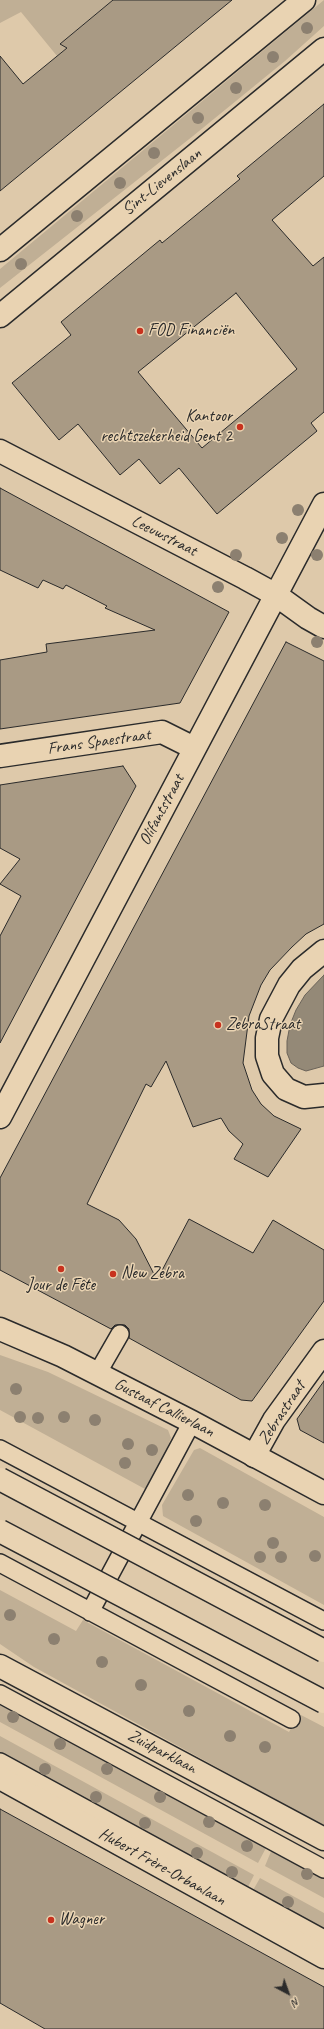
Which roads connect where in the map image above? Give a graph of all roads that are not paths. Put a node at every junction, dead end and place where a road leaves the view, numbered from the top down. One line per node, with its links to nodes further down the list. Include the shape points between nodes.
1 (304, 0): 3 (main road)
2 (324, 49): 4 (main road, Sint-Lievenslaan)
3 (0, 250)
4 (20, 299): 5 (main road); 6 (main road, Sint-Lievenslaan)
5 (0, 311)
6 (0, 316)
7 (0, 451): 9 (main road, Leeuwstraat)
8 (324, 504): 9 (main road, Olifantstraat)
9 (276, 595): 10 (main road, Leeuwstraat); 11 (main road, Olifantstraat)
10 (324, 627)
11 (194, 748): 12 (main road, Frans Spaestraat, via 162,732); 15 (main road, Olifantstraat)
12 (0, 756)
13 (324, 952): 14 (main road, via 289,985 271,1020 267,1038 267,1056 273,1074 286,1089 304,1097)
14 (324, 1095)
15 (0, 1116)
16 (0, 1329): 19 (main road, Gustaaf Callierlaan)
17 (120, 1334): 19 (lane)
18 (324, 1351): 22 (main road, Zebrastraat, via 274,1420)
19 (98, 1374): 20 (main road, Gustaaf Callierlaan)
20 (192, 1422): 22 (main road, Gustaaf Callierlaan); 25 (lane)
21 (0, 1449): 25 (lane)
22 (254, 1456): 24 (main road, Gustaaf Callierlaan)
23 (0, 1479): 30 (main road, bridge)
24 (324, 1493)
25 (139, 1524): 28 (lane); 29 (lane)
26 (0, 1531): 33 (main road, bridge)
27 (0, 1563): 28 (lane)
28 (90, 1612): 34 (lane)
29 (324, 1621)
30 (324, 1651)
31 (0, 1666): 37 (main road, Zuidparklaan)
32 (0, 1694): 38 (lane)
33 (324, 1702)
34 (291, 1719)
35 (0, 1762): 39 (lane)
36 (0, 1778): 40 (main road, Hubert Frère-Orbanlaan)
37 (324, 1839)
38 (324, 1868)
39 (324, 1939)
40 (324, 1957)

